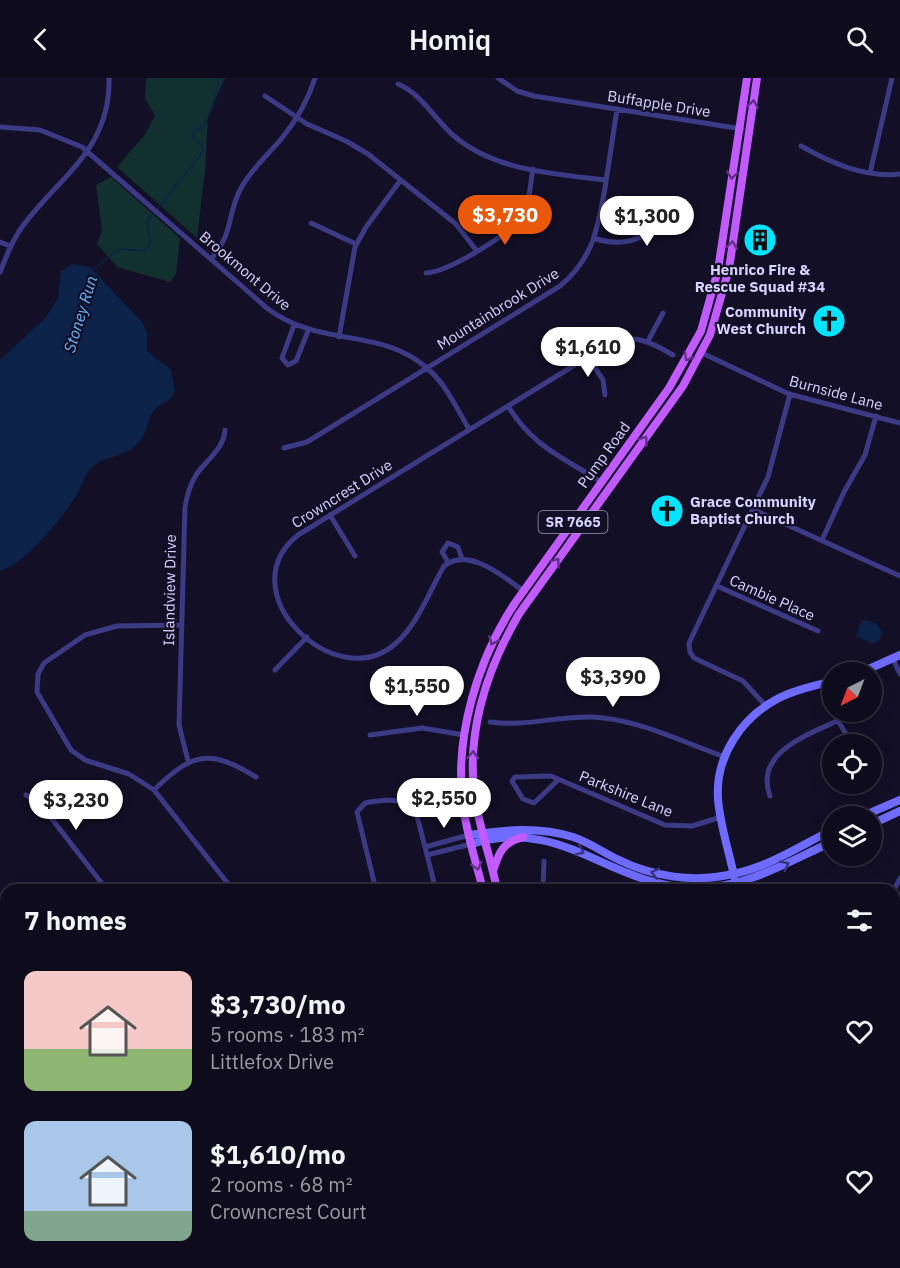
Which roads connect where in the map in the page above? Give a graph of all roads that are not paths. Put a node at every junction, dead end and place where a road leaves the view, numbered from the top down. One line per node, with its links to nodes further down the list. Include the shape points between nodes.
1 (109, 78): 15 (street, via 106,110)
2 (315, 78): 10 (street)
3 (498, 78): 9 (street, Buffapple Drive, via 525,94)
4 (747, 78): 12 (main road, Pump Road / SR 7665)
5 (757, 78): 13 (main road, Pump Road / SR 7665, one-way to 5)
6 (892, 78): 17 (street)
7 (398, 84): 16 (street, via 414,94 471,149 495,161)
8 (265, 96): 10 (street)
9 (617, 109): 12 (street, Buffapple Drive); 19 (street, Mountainbrook Drive)
10 (296, 118): 20 (street, via 358,148); 28 (street, via 247,178 235,201 228,237)
11 (0, 127): 15 (street, Brookmont Drive, via 40,130)
12 (739, 129): 13 (street, Buffapple Drive); 48 (main road, Pump Road / SR 7665, one-way to 48, via 718,270 701,331 680,373)
13 (749, 130): 36 (main road, Pump Road / SR 7665, one-way to 13, via 724,291)
14 (801, 146): 17 (street, via 831,162)
15 (87, 150): 26 (street); 28 (street, Brookmont Drive)
16 (533, 169): 19 (street); 27 (street, via 522,216 513,227)
17 (870, 173): 18 (street)
18 (900, 174)
19 (606, 180): 23 (street, Mountainbrook Drive)
20 (400, 181): 25 (street); 27 (street, via 456,224)
21 (679, 201): 23 (street, via 660,224 632,242 617,244)
22 (311, 223): 25 (street)
23 (596, 239): 39 (street, Mountainbrook Drive, via 579,268 560,286)
24 (0, 242): 26 (street)
25 (356, 244): 34 (street)
26 (10, 246): 29 (street)
27 (476, 250): 30 (street, via 443,270)
28 (212, 259): 32 (street, Brookmont Drive, via 268,309)
29 (0, 272)
30 (426, 273)
31 (663, 313): 35 (street)
32 (294, 325): 33 (street, Brookmont Drive); 33 (street, via 282,355 285,364 294,363)
33 (308, 331): 34 (street, Brookmont Drive)
34 (339, 337): 39 (street, Brookmont Drive, via 393,347)
35 (648, 341): 37 (street, Crowncrest Drive); 38 (street, Crowncrest Drive, via 616,341)
36 (702, 353): 40 (street, Burnside Lane); 49 (main road, Pump Road / SR 7665, one-way to 36)
37 (673, 355)
38 (588, 357): 41 (street, via 603,380); 42 (street, Crowncrest Drive)
39 (427, 368): 45 (street, Brookmont Drive); 47 (street, Mountainbrook Drive, via 307,442)
40 (790, 394): 43 (street, Burnside Lane); 50 (street, via 770,472)
41 (605, 395)
42 (508, 406): 45 (street, Crowncrest Drive); 48 (street, via 538,444)
43 (876, 416): 44 (street, Burnside Lane); 52 (street, via 865,455)
44 (900, 423)
45 (470, 429): 51 (street, Crowncrest Drive)
46 (225, 430): 60 (street, Islandview Drive, via 224,440 196,475 186,498)
47 (284, 448)
48 (601, 482): 49 (street); 58 (main road, Pump Road / SR 7665)
49 (610, 488): 59 (main road, Pump Road / SR 7665, one-way to 49)
50 (754, 510): 52 (street); 57 (street)
51 (330, 515): 53 (street); 62 (street, Crowncrest Drive, via 287,545 275,573 278,602)
52 (822, 540): 56 (street)
53 (355, 556)
54 (462, 559): 55 (street); 55 (street, Crowncrest Drive, via 458,546 448,543 442,552); 58 (street, Crowncrest Drive, via 493,571)
55 (448, 562): 62 (street, Crowncrest Drive, via 408,630 387,649 369,656 342,656)
56 (900, 576)
57 (717, 586): 61 (street, Cambie Place); 68 (street, via 689,643 690,652 697,660 748,685)
58 (523, 591): 59 (street, Crowncrest Drive); 72 (main road, Pump Road / SR 7665, one-way to 72, via 493,639)
59 (531, 597): 86 (main road, Pump Road / SR 7665, one-way to 59, via 472,773 479,714 504,639)
60 (182, 625): 74 (street, Islandview Drive, via 179,725); 77 (street, via 117,626 85,635 50,656 36,681 39,700 71,750 85,760 129,774)
61 (818, 632)
62 (307, 638): 65 (street)
63 (896, 657): 64 (main road); 66 (street)
64 (882, 663)
65 (274, 670)
66 (900, 674)
67 (822, 684): 68 (main road, via 788,694)
68 (766, 706): 73 (main road, via 745,724)
69 (490, 722): 73 (street, via 610,719)
70 (835, 722): 79 (street, via 794,742 777,756 766,776)
71 (370, 735): 72 (street, via 422,728)
72 (464, 735): 88 (main road, Pump Road / SR 7665, via 462,794)
73 (725, 757): 83 (main road, via 719,782)
74 (188, 761): 75 (street, via 218,759); 77 (street)
75 (256, 777)
76 (558, 780): 76 (street, Parkshire Lane, via 547,776 515,777 512,781 523,799 534,803); 83 (street, Parkshire Lane, via 665,825 692,826)
77 (154, 790): 96 (street)
78 (26, 795): 95 (street, via 41,804)
79 (770, 796)
80 (900, 800): 81 (main road)
81 (882, 808)
82 (900, 811): 84 (main road)
83 (721, 817): 94 (main road)
84 (882, 819)
85 (822, 835): 94 (main road)
86 (484, 836): 87 (main road); 88 (main road); 93 (main road, Pump Road); 94 (main road, one-way to 86, via 705,878 665,876 628,864 571,837 522,829)
87 (523, 837): 93 (main road, via 502,848); 102 (main road, one-way to 102, via 569,846 617,871)
88 (470, 839): 89 (street); 91 (street); 99 (main road, Pump Road, one-way to 99)
89 (425, 847): 91 (street); 97 (street, via 416,812 410,804 369,802 360,806 356,816)
90 (822, 847): 104 (main road, one-way to 90)
91 (428, 855): 98 (street)
92 (544, 861): 101 (street)
93 (493, 872): 100 (main road, Pump Road)
94 (734, 874): 103 (main road)
95 (102, 884)
96 (228, 884)
97 (374, 884)
98 (435, 884)
99 (481, 884)
100 (496, 884)
101 (543, 884)
102 (661, 884)
103 (736, 884)
104 (745, 884)

